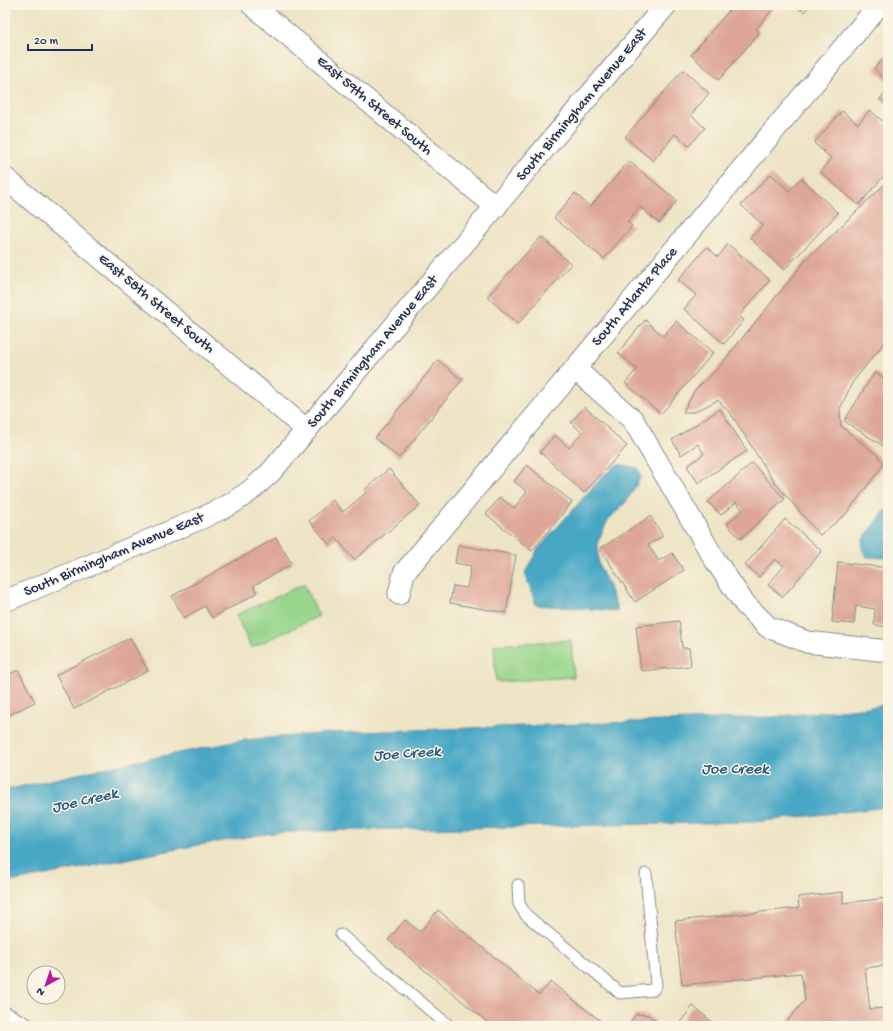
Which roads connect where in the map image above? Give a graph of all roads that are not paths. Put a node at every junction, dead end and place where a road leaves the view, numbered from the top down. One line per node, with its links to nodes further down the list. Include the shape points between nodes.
1 (666, 5): 5 (street, South Birmingham Avenue East)
2 (879, 5): 6 (street, South Atlanta Place)
3 (262, 8): 5 (street, East 59th Street South)
4 (5, 178): 7 (street, East 58th Street South)
5 (496, 207): 7 (street, South Birmingham Avenue East)
6 (575, 369): 8 (street, South Atlanta Place, via 404,573); 10 (street, via 633,420 715,560 744,603 768,626 807,642)
7 (307, 430): 9 (street, South Birmingham Avenue East, via 270,473 231,504)
8 (399, 594)
9 (5, 601)
10 (888, 651)
11 (646, 874): 12 (lane, via 656,985 653,990 620,993 526,915 519,904)
12 (518, 885)
13 (342, 935): 16 (lane)
14 (5, 1012): 15 (lane)
15 (31, 1026)
16 (450, 1026)

